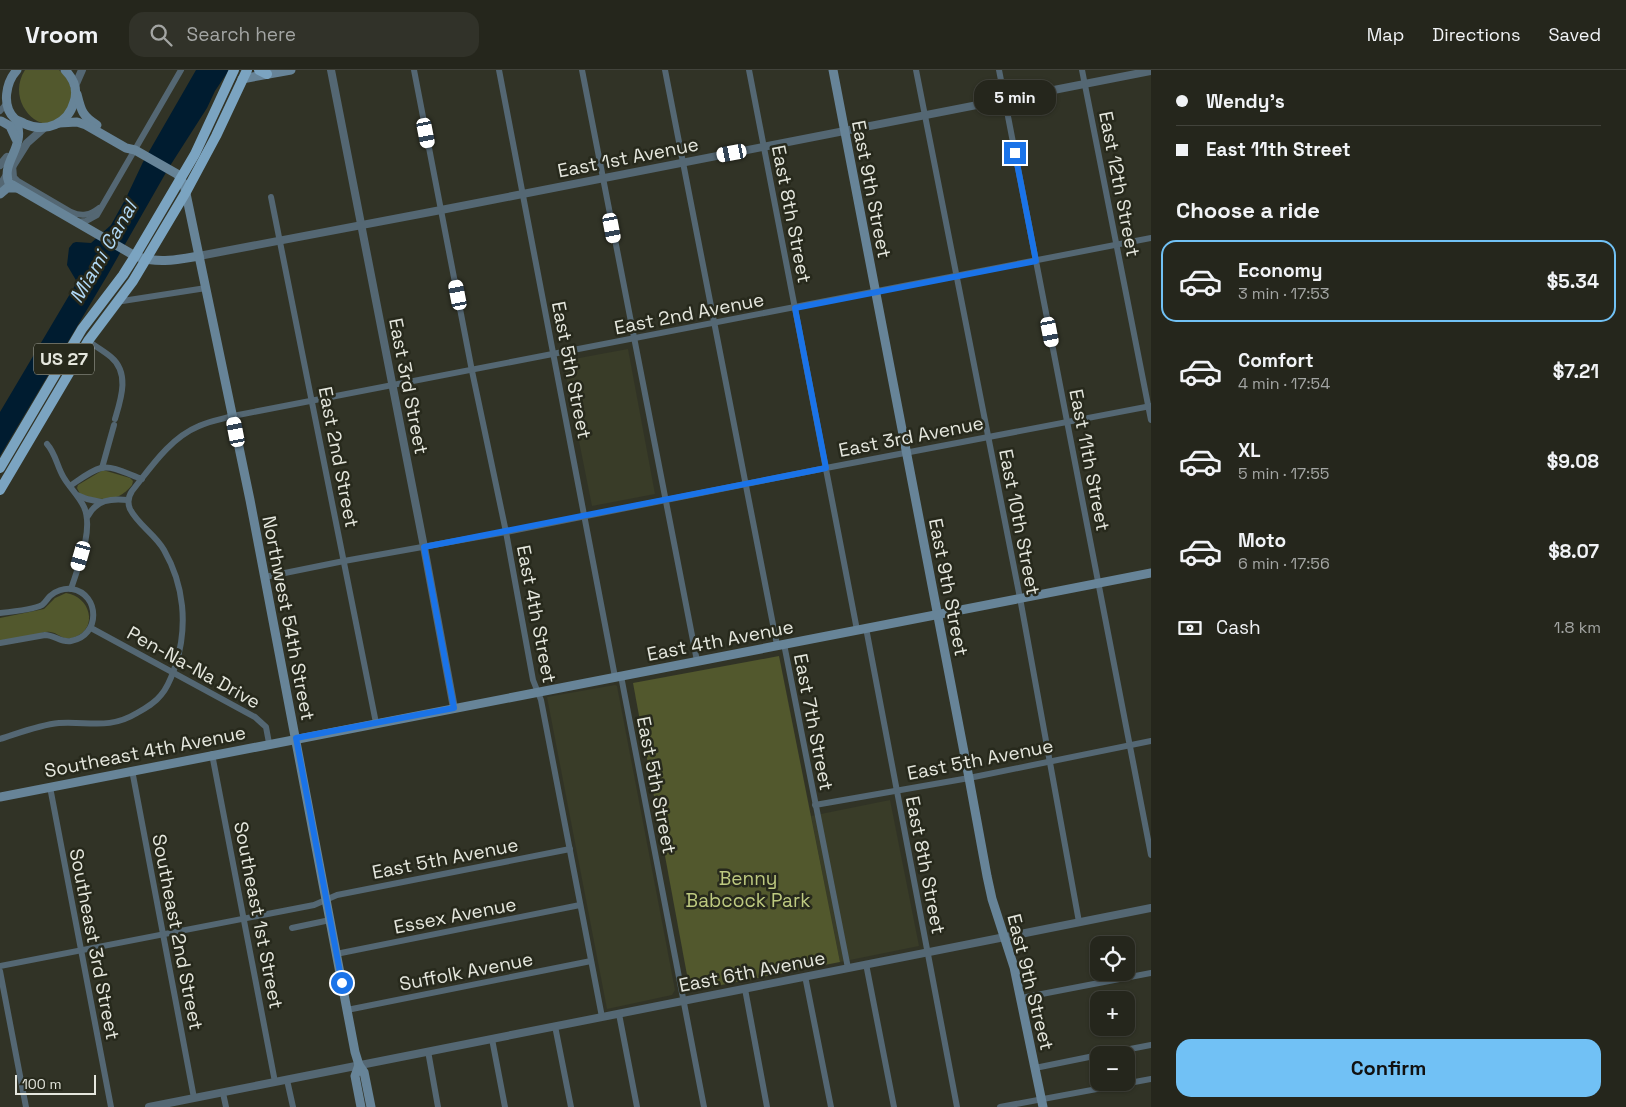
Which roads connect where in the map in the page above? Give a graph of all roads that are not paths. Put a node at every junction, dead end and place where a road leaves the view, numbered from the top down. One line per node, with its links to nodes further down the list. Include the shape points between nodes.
1 (17, 70): 24 (main road)
2 (65, 70): 22 (main road)
3 (82, 70): 22 (street)
4 (181, 70): 33 (street)
5 (234, 70): 21 (highway, US 27)
6 (291, 70): 17 (main road)
7 (331, 70): 48 (street, East 3rd Street)
8 (414, 70): 46 (street, East 4th Street)
9 (499, 70): 43 (street, East 5th Street)
10 (582, 70): 38 (street)
11 (665, 70): 35 (street, East 7th Street)
12 (749, 70): 32 (street, East 8th Street)
13 (833, 70): 30 (main road, East 9th Street)
14 (916, 70): 25 (street, East 10th Street)
15 (999, 70): 23 (street, East 11th Street)
16 (1082, 70): 20 (street, East 12th Street)
17 (263, 72): 19 (main road)
18 (1151, 72): 20 (street, East 1st Avenue)
19 (245, 75): 21 (highway); 41 (highway, US 27)
20 (1085, 84): 23 (street, East 1st Avenue); 51 (street, East 12th Street)
21 (225, 87): 37 (highway, US 27)
22 (76, 90): 28 (main road, via 70,112); 33 (main road, via 86,117)
23 (1005, 99): 25 (street, East 1st Avenue); 55 (street, East 11th Street)
24 (4, 100): 26 (street); 27 (main road)
25 (924, 115): 30 (street, East 1st Avenue); 56 (street, East 10th Street)
26 (0, 118): 27 (street); 31 (main road, via 10,126)
27 (15, 120): 29 (main road); 31 (main road, via 19,129)
28 (60, 123): 29 (main road); 33 (main road, via 81,123)
29 (44, 128): 36 (street, via 26,143)
30 (844, 130): 32 (street, East 1st Avenue); 58 (main road, East 9th Street)
31 (16, 141): 34 (main road)
32 (764, 147): 35 (street, East 1st Avenue); 60 (street, East 8th Street)
33 (135, 150): 37 (main road); 47 (street, via 93,218 86,221)
34 (2, 162): 39 (main road)
35 (683, 162): 38 (street, East 1st Avenue); 61 (street, East 7th Street)
36 (12, 165): 39 (street); 45 (street, via 16,179)
37 (181, 178): 41 (main road, Northwest 54th Street); 52 (highway, US 27)
38 (603, 178): 43 (street, East 1st Avenue); 62 (street)
39 (2, 182): 40 (main road)
40 (16, 188): 42 (main road, via 8,188); 45 (main road)
41 (186, 192): 53 (main road, Northwest 54th Street); 54 (highway, US 27)
42 (0, 194)
43 (523, 194): 46 (street, East 1st Avenue); 64 (street, East 5th Street)
44 (271, 197): 50 (street, East 2nd Street)
45 (40, 198): 47 (main road)
46 (441, 210): 48 (street, East 1st Avenue); 65 (street, East 4th Street)
47 (78, 218): 52 (main road, via 93,232)
48 (362, 224): 50 (street, East 1st Avenue); 66 (street, East 3rd Street)
49 (1151, 238): 51 (street, East 2nd Avenue)
50 (280, 240): 53 (street, East 1st Avenue); 67 (street, East 2nd Street)
51 (1116, 245): 55 (street, East 2nd Avenue); 68 (street, East 12th Street)
52 (135, 256): 54 (main road); 75 (highway, US 27, via 82,329)
53 (199, 256): 54 (main road, via 159,262); 57 (main road, Northwest 54th Street)
54 (146, 260): 59 (highway, US 27)
55 (1036, 261): 56 (street, East 2nd Avenue); 71 (street, East 11th Street)
56 (955, 277): 58 (street, East 2nd Avenue); 72 (street, East 10th Street)
57 (206, 288): 59 (street); 69 (main road, Northwest 54th Street)
58 (876, 292): 60 (street, East 2nd Avenue); 74 (main road, East 9th Street)
59 (116, 302): 63 (highway, US 27)
60 (795, 308): 61 (street, East 2nd Avenue); 77 (street, East 8th Street)
61 (714, 324): 62 (street, East 2nd Avenue); 79 (street, East 7th Street)
62 (634, 339): 64 (street, East 2nd Avenue); 84 (street)
63 (88, 341): 76 (street, via 112,358 120,372 123,390); 81 (highway, US 27)
64 (554, 354): 65 (street, East 2nd Avenue); 87 (street, East 5th Street)
65 (472, 370): 66 (street, East 2nd Avenue); 88 (street, East 4th Street)
66 (392, 386): 67 (street, East 2nd Avenue); 89 (street, East 3rd Street)
67 (312, 401): 69 (street, East 2nd Avenue); 90 (street, East 2nd Street)
68 (1150, 406): 70 (street, East 12th Street); 71 (street, East 3rd Avenue)
69 (233, 416): 78 (street, East 2nd Avenue, via 200,425 183,434); 92 (main road, Northwest 54th Street)
70 (1151, 420)
71 (1068, 422): 72 (street, East 3rd Avenue); 93 (street, East 11th Street)
72 (988, 437): 74 (street, East 3rd Avenue); 95 (street, East 10th Street)
73 (47, 444): 80 (street)
74 (906, 453): 77 (street, East 3rd Avenue); 97 (main road, East 9th Street)
75 (0, 468)
76 (102, 468): 78 (street, via 112,468); 80 (street)
77 (826, 468): 79 (street, East 3rd Avenue); 99 (street, East 8th Street)
78 (142, 479): 83 (street, East 2nd Avenue)
79 (746, 484): 84 (street, East 3rd Avenue); 101 (street, East 7th Street)
80 (70, 486): 82 (street)
81 (0, 490)
82 (76, 494): 85 (street); 86 (street)
83 (128, 500): 85 (street); 103 (street, via 134,515 162,547 178,583 183,629)
84 (665, 500): 87 (street, East 3rd Avenue); 102 (street)
85 (102, 502): 86 (street, via 94,506)
86 (88, 516): 94 (street, via 84,545)
87 (585, 516): 88 (street, East 3rd Avenue); 104 (street, East 5th Street)
88 (506, 532): 89 (street, East 3rd Avenue); 105 (street, East 4th Street)
89 (424, 547): 90 (street, East 3rd Avenue); 106 (street, East 3rd Street)
90 (344, 561): 92 (street, East 3rd Avenue); 107 (street, East 2nd Street)
91 (1151, 572): 93 (main road, East 4th Avenue)
92 (265, 577): 108 (main road, Northwest 54th Street)
93 (1098, 583): 95 (main road, East 4th Avenue); 112 (street, East 11th Street)
94 (71, 589): 96 (street, via 53,594 40,606); 98 (street, via 84,594 91,604)
95 (1020, 598): 97 (main road, East 4th Avenue); 114 (street, East 10th Street)
96 (0, 613)
97 (937, 614): 99 (main road, East 4th Avenue); 116 (main road, East 9th Street)
98 (91, 628): 100 (street, via 72,641 45,635); 103 (street, Pen-Na-Na Drive)
99 (861, 629): 101 (main road, East 4th Avenue); 118 (street, East 8th Street)
100 (0, 644)
101 (780, 645): 102 (main road, East 4th Avenue); 120 (street, East 7th Street)
102 (697, 661): 104 (main road, East 4th Avenue)
103 (173, 674): 109 (street, via 156,700 123,720 98,724 53,724); 111 (street, Pen-Na-Na Drive, via 261,721 267,730)
104 (618, 676): 105 (main road, East 4th Avenue); 144 (street, East 5th Street)
105 (537, 692): 106 (main road, East 4th Avenue); 121 (street, East 4th Street)
106 (454, 708): 107 (main road, East 4th Avenue)
107 (376, 724): 108 (main road, East 4th Avenue)
108 (296, 738): 111 (main road, Southeast 4th Avenue); 123 (main road, Northwest 54th Street)
109 (0, 739)
110 (1151, 741): 112 (street, East 5th Avenue)
111 (269, 743): 113 (main road, Southeast 4th Avenue)
112 (1130, 745): 114 (street, East 5th Avenue); 122 (street, East 11th Street)
113 (212, 754): 115 (main road, Southeast 4th Avenue); 126 (street, Southeast 1st Street)
114 (1050, 761): 116 (street, East 5th Avenue); 128 (street, East 10th Street)
115 (132, 770): 117 (main road, Southeast 4th Avenue); 130 (street, Southeast 2nd Street)
116 (969, 778): 118 (street, East 5th Avenue); 131 (main road, East 9th Street, via 992,899)
117 (50, 787): 119 (main road, Southeast 4th Avenue); 132 (street, Southeast 3rd Street)
118 (897, 791): 120 (street, East 5th Avenue); 133 (street, East 8th Street)
119 (0, 797)
120 (815, 805): 138 (street, East 7th Street)
121 (570, 849): 123 (street, East 5th Avenue); 124 (street, East 4th Street)
122 (1151, 855)
123 (326, 899): 126 (street, East 5th Avenue, via 314,905); 127 (main road, Northwest 54th Street)
124 (580, 905): 134 (street, Essex Avenue); 135 (street, East 4th Street)
125 (1151, 908): 128 (street, East 6th Avenue)
126 (244, 918): 130 (street, East 5th Avenue); 158 (street, Southeast 1st Street)
127 (330, 920): 129 (street); 134 (main road, Northwest 54th Street)
128 (1079, 922): 131 (street, East 6th Avenue)
129 (292, 928)
130 (163, 935): 132 (street, East 5th Avenue); 160 (street, Southeast 2nd Street)
131 (1005, 936): 133 (street, East 6th Avenue); 143 (main road, East 9th Street)
132 (81, 951): 137 (street, East 5th Avenue); 164 (street, Southeast 3rd Street)
133 (928, 952): 136 (street, East 6th Avenue); 178 (street, East 8th Street)
134 (336, 954): 145 (main road, Northwest 54th Street)
135 (592, 961): 145 (street, Suffolk Avenue); 147 (street, East 4th Street)
136 (866, 964): 138 (street, East 6th Avenue); 177 (street)
137 (0, 966)
138 (848, 968): 141 (street, East 6th Avenue)
139 (0, 971): 163 (street)
140 (1151, 973): 143 (street)
141 (805, 976): 142 (street, East 6th Avenue); 176 (street)
142 (745, 989): 144 (street, East 6th Avenue); 175 (street)
143 (1021, 998): 155 (main road, East 9th Street)
144 (684, 1001): 146 (street, East 6th Avenue); 174 (street, East 5th Street)
145 (347, 1010): 154 (main road, Northwest 54th Street)
146 (619, 1014): 147 (street, East 6th Avenue); 173 (street)
147 (602, 1017): 148 (street, East 6th Avenue)
148 (555, 1026): 149 (street, East 6th Avenue); 172 (street)
149 (492, 1039): 152 (street, East 6th Avenue); 171 (street)
150 (1151, 1045): 151 (street)
151 (1135, 1048)
152 (428, 1052): 154 (street, East 6th Avenue); 170 (street)
153 (1090, 1057): 155 (street)
154 (360, 1065): 157 (street, East 6th Avenue); 168 (main road, Northwest 54th Street, via 355,1076); 169 (main road, Northwest 54th Street)
155 (1035, 1068): 161 (main road, East 9th Street)
156 (1151, 1079): 161 (street)
157 (287, 1080): 158 (street, East 6th Avenue); 167 (street)
158 (275, 1082): 159 (street, East 6th Avenue)
159 (223, 1092): 160 (street, East 6th Avenue); 166 (street)
160 (194, 1098): 162 (street, East 6th Avenue)
161 (1042, 1103): 179 (street)
162 (159, 1106): 165 (street, East 6th Avenue)
163 (26, 1107)
164 (111, 1107)
165 (149, 1107)
166 (226, 1107)
167 (293, 1107)
168 (361, 1107)
169 (371, 1107)
170 (438, 1107)
171 (505, 1107)
172 (571, 1107)
173 (638, 1107)
174 (704, 1107)
175 (767, 1107)
176 (831, 1107)
177 (894, 1107)
178 (957, 1107)
179 (1000, 1107)

